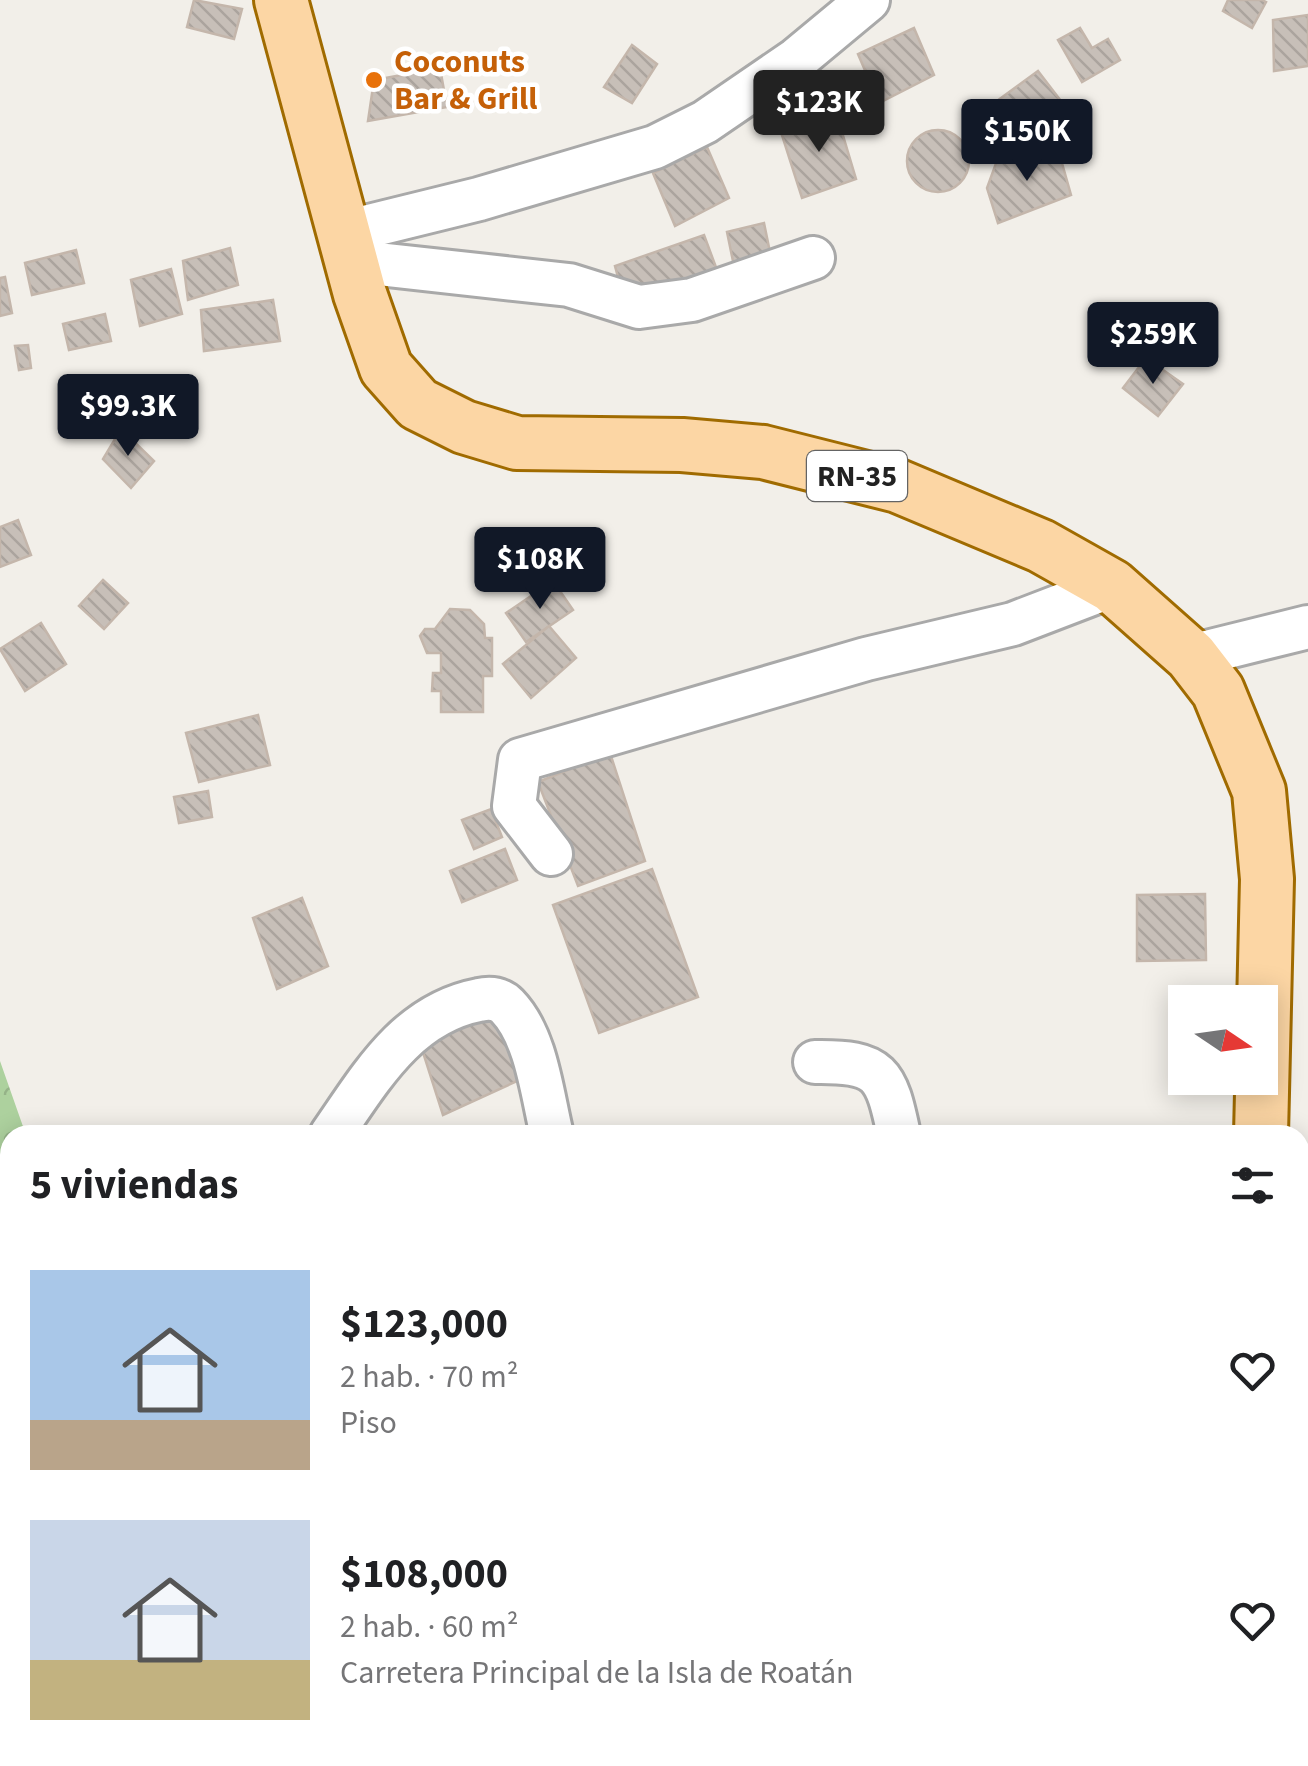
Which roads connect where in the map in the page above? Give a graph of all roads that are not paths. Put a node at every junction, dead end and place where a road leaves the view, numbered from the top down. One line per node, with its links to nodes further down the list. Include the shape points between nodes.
1 (282, 0): 3 (main road, RN-35)
2 (868, 0): 3 (street, via 797,60 655,147)
3 (346, 247): 4 (street, via 568,285 639,307 692,300); 5 (main road, RN-35, via 386,368 418,404 464,427 517,443 682,444 763,452 898,486 1041,546)
4 (814, 258)
5 (1112, 586): 7 (main road, RN-35); 8 (street, via 1014,624 866,659 520,760 514,806)
6 (1308, 627): 7 (street)
7 (1191, 656): 13 (main road, RN-35, via 1218,691 1259,791 1267,879)
8 (551, 854)
9 (815, 1062): 12 (street, via 852,1062 878,1073)
10 (338, 1125): 11 (street, via 406,1034 464,1003 488,998 508,1007 531,1050)
11 (550, 1125)
12 (897, 1125)
13 (1261, 1125)

